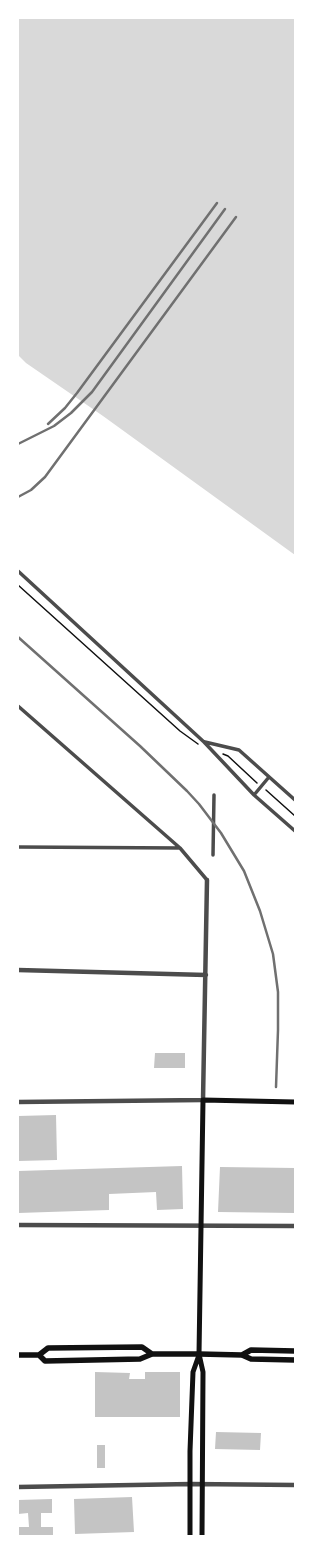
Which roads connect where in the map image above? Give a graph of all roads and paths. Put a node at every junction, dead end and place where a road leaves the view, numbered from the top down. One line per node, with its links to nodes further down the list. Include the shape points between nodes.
1 (18, 571): 5 (street)
2 (18, 585): 4 (path)
3 (18, 706): 12 (street)
4 (180, 731)
5 (204, 742): 6 (street, via 239,750); 8 (street)
6 (269, 777): 8 (street); 9 (street)
7 (214, 795): 13 (street)
8 (254, 795): 10 (street)
9 (295, 800)
10 (295, 831)
11 (18, 847): 12 (street)
12 (180, 848): 14 (street)
13 (213, 855)
14 (207, 880): 16 (street)
15 (18, 970): 16 (street)
16 (206, 976): 17 (street)
17 (203, 1100): 18 (street); 19 (main road); 21 (main road)
18 (18, 1102)
19 (295, 1102)
20 (18, 1225): 21 (street)
21 (201, 1225): 22 (street); 25 (main road)
22 (295, 1226)
23 (295, 1351): 28 (main road, via 251,1350)
24 (152, 1354): 25 (main road); 27 (main road, via 140,1358 46,1361); 27 (main road, via 142,1347 48,1348)
25 (199, 1354): 28 (main road); 30 (main road, via 193,1372); 31 (main road, via 203,1372)
26 (18, 1355): 27 (main road)
27 (39, 1355)
28 (242, 1355): 29 (main road, via 251,1359)
29 (295, 1360)
30 (191, 1484): 31 (street); 33 (street); 34 (main road)
31 (202, 1484): 32 (street); 35 (main road)
32 (295, 1485)
33 (18, 1487)
34 (190, 1536)
35 (202, 1536)

